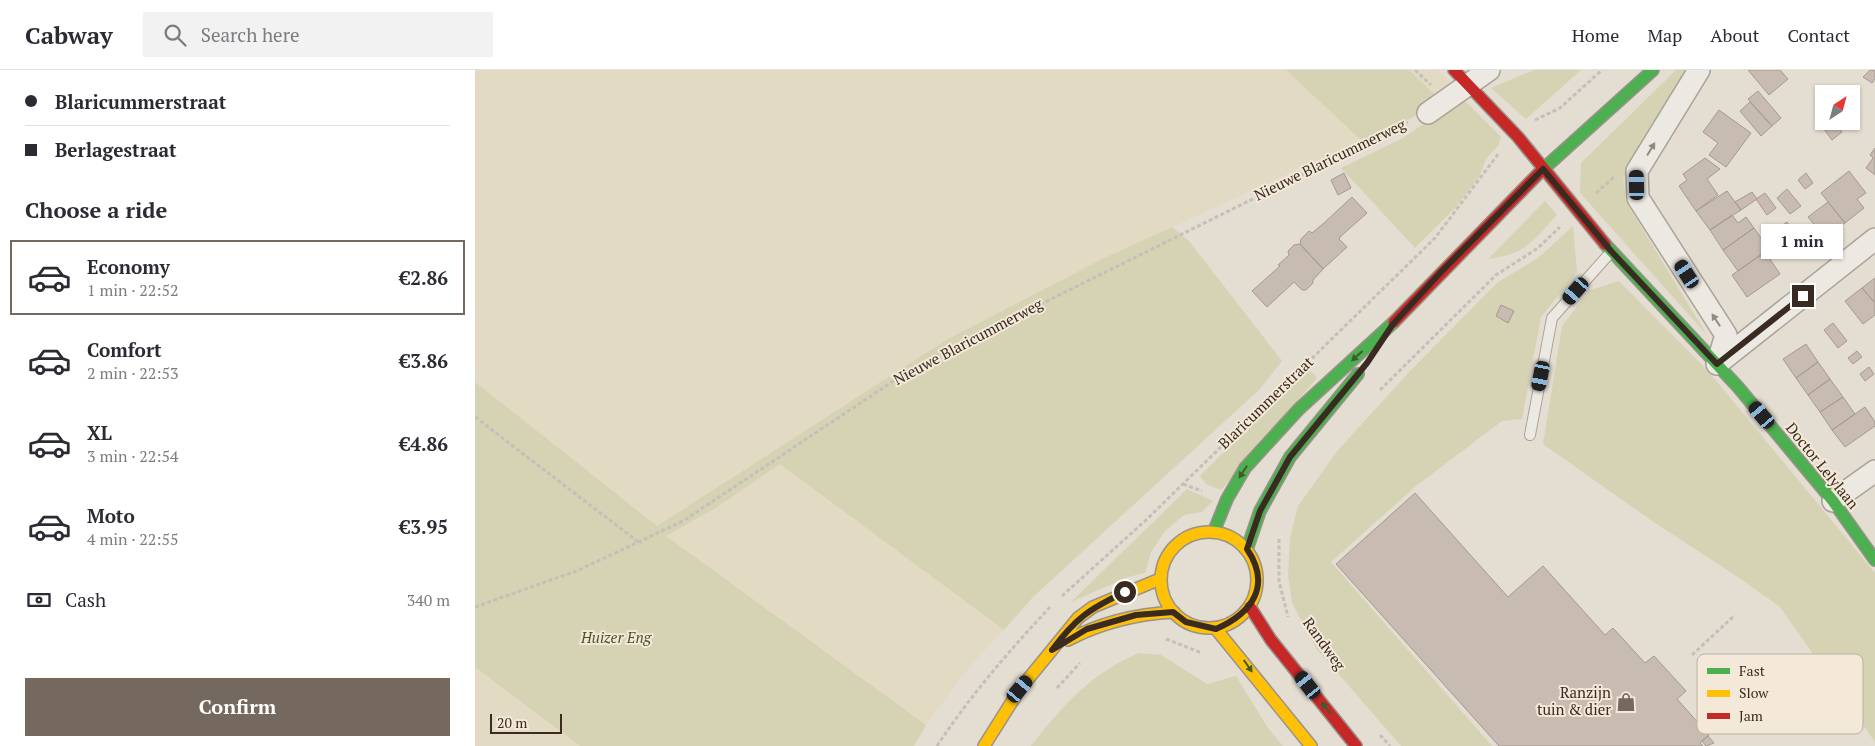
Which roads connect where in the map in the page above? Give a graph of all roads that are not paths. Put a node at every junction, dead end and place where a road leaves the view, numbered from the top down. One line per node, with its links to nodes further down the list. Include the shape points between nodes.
1 (1489, 70): 4 (street)
2 (1653, 70): 6 (main road, Blaricummerstraat)
3 (1699, 70): 10 (street, one-way to 3, via 1726,335 1638,198 1637,171)
4 (1461, 77): 5 (street); 6 (main road, Doctor Lelylaan, via 1518,137)
5 (1428, 113)
6 (1543, 169): 8 (main road, Doctor Lelylaan); 9 (main road, Blaricummerstraat)
7 (1875, 238): 10 (street)
8 (1611, 251): 10 (main road, Doctor Lelylaan); 11 (lane, via 1552,318)
9 (1393, 324): 14 (main road, Blaricummerstraat, one-way to 14, via 1299,409 1245,468); 15 (main road, Blaricummerstraat, via 1367,363 1290,457 1260,511)
10 (1717, 364): 13 (main road, Doctor Lelylaan)
11 (1530, 434)
12 (1875, 471): 13 (street)
13 (1833, 501): 16 (main road, Doctor Lelylaan)
14 (1214, 531): 15 (main road, via 1232,536); 17 (main road, via 1198,532 1183,538 1171,549)
15 (1247, 549): 18 (main road, via 1257,567 1258,577 1258,588)
16 (1875, 560)
17 (1160, 579): 19 (main road, via 1163,597); 21 (main road, via 1093,607 1078,618)
18 (1250, 607): 20 (main road, via 1239,618); 24 (main road, one-way to 18, via 1271,640)
19 (1173, 612): 20 (main road, via 1186,622); 21 (main road, via 1136,615 1087,629)
20 (1216, 629): 23 (main road, one-way to 23, via 1240,655 1283,716)
21 (1052, 650): 22 (main road, via 1020,689)
22 (984, 746)
23 (1311, 746)
24 (1356, 746)

